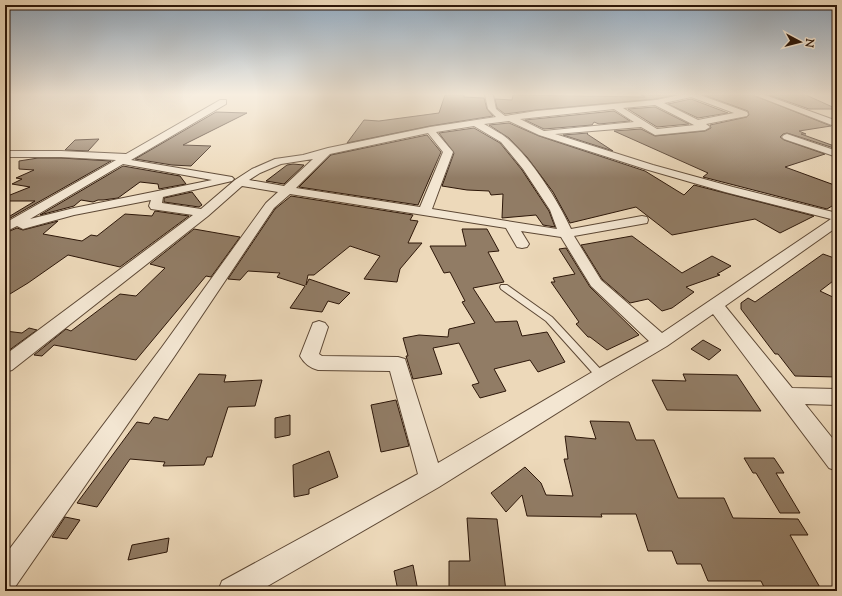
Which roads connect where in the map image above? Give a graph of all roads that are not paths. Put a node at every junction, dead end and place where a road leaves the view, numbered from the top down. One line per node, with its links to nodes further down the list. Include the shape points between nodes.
1 (187, 123): 13 (street)
2 (483, 123): 5 (street)
3 (518, 123): 8 (street)
4 (697, 123): 6 (street, via 705,127 658,133)
5 (477, 124): 7 (street); 24 (street, via 508,144 556,210)
6 (642, 124): 8 (street)
7 (430, 130): 10 (street); 17 (street, via 448,152)
8 (542, 133): 19 (street, via 679,176)
9 (787, 137): 12 (street)
10 (328, 151): 14 (street, via 304,158 279,161); 15 (street)
11 (5, 154): 13 (street, via 61,154)
12 (837, 154)
13 (124, 159): 14 (street); 23 (street)
14 (236, 180): 15 (street); 16 (street); 18 (street)
15 (285, 190): 17 (street); 36 (street, via 270,206)
16 (158, 195): 18 (street, via 155,206); 23 (street, via 54,216)
17 (425, 210): 22 (street)
18 (204, 213): 30 (street)
19 (837, 218)
20 (642, 220): 24 (street)
21 (837, 221): 27 (street)
22 (511, 225): 24 (street); 25 (street)
23 (5, 230)
24 (566, 234): 29 (street, via 596,283)
25 (522, 244)
26 (504, 288): 31 (lane, via 549,320)
27 (715, 305): 29 (street); 32 (street)
28 (319, 327): 35 (street, via 309,356 318,363 398,364)
29 (661, 342): 31 (street)
30 (5, 365)
31 (601, 376): 35 (street)
32 (786, 396): 33 (street); 34 (street)
33 (837, 398)
34 (837, 461)
35 (431, 479): 37 (street)
36 (5, 577)
37 (232, 591)

